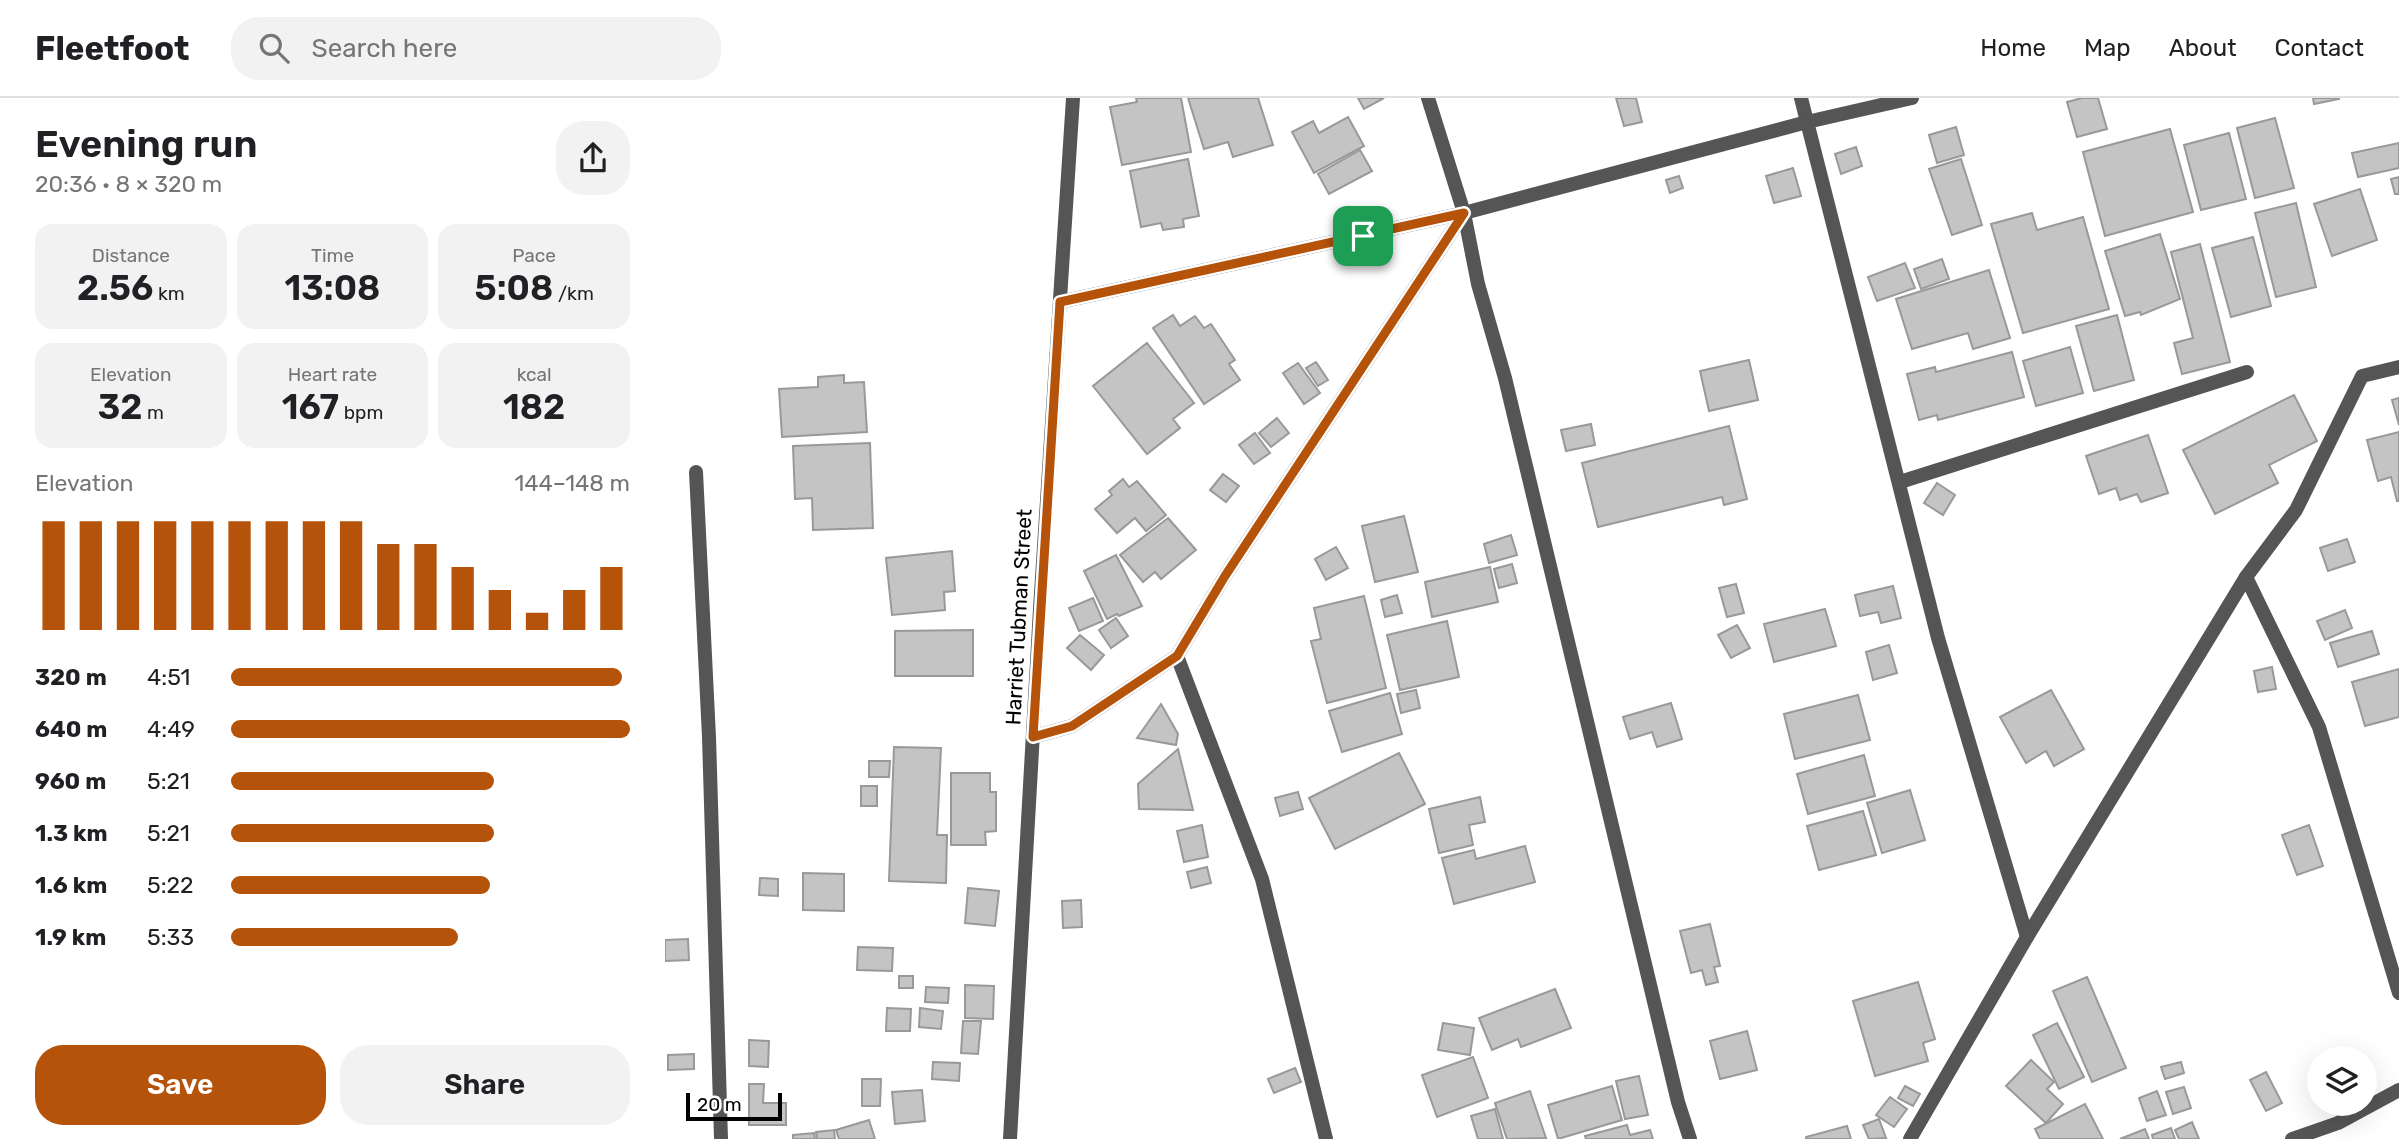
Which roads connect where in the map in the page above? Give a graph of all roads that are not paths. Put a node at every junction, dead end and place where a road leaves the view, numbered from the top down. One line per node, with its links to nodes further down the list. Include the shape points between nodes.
1 (1073, 98): 7 (street, Harriet Tubman Street)
2 (1428, 98): 6 (street)
3 (1801, 98): 5 (street)
4 (1912, 98): 5 (street)
5 (1807, 122): 6 (street); 11 (street)
6 (1464, 213): 7 (street); 13 (street); 21 (street, via 1674,1088)
7 (1060, 302): 14 (street, Harriet Tubman Street)
8 (2399, 367): 12 (street, via 2362,376 2296,510)
9 (2247, 372): 11 (street)
10 (696, 472): 18 (street)
11 (1899, 482): 15 (street, via 1938,638)
12 (2246, 577): 15 (street); 16 (street, via 2319,727)
13 (1177, 656): 14 (street, via 1072,726); 20 (street, via 1262,879)
14 (1033, 737): 19 (street, Harriet Tubman Street)
15 (2027, 937): 22 (street)
16 (2399, 993)
17 (2399, 1090): 23 (street, via 2337,1123)
18 (721, 1139)
19 (1010, 1139)
20 (1326, 1139)
21 (1691, 1139)
22 (1910, 1139)
23 (2292, 1139)

